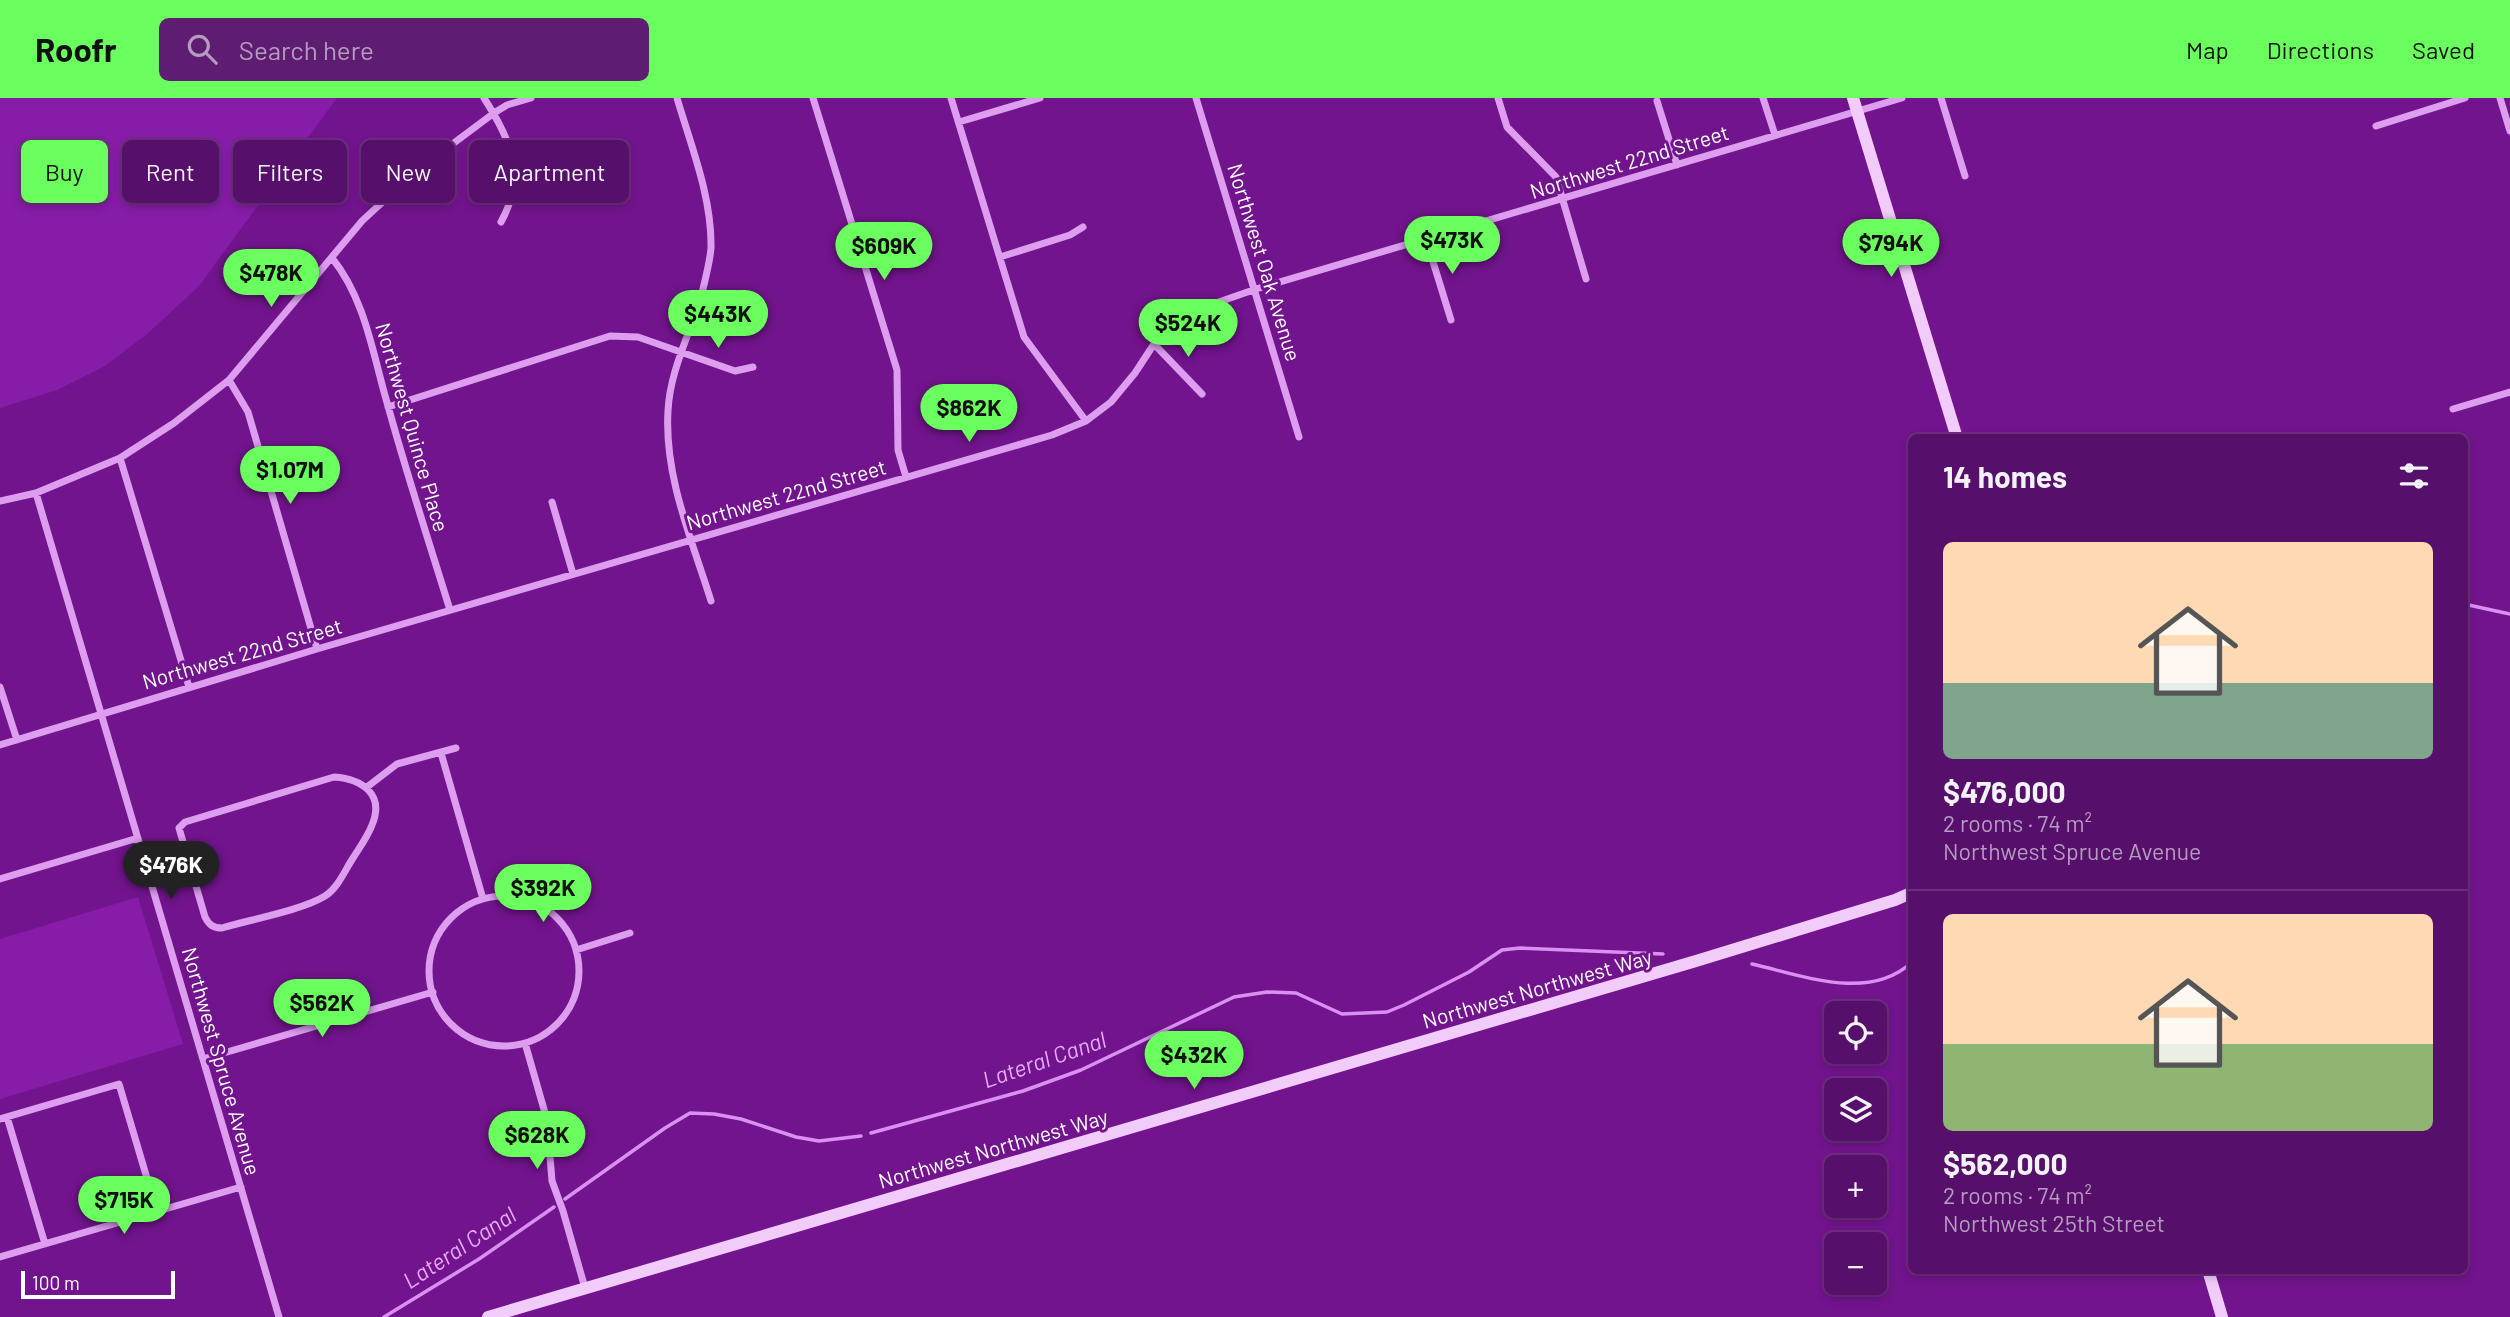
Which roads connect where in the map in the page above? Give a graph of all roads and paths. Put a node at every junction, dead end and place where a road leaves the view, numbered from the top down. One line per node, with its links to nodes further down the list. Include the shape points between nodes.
1 (484, 98): 16 (street)
2 (531, 98): 16 (street)
3 (677, 98): 33 (street, via 704,188 711,249 693,324)
4 (813, 98): 44 (street, via 897,370 898,450)
5 (951, 98): 17 (street)
6 (1040, 98): 17 (street)
7 (1196, 98): 30 (street, Northwest Oak Avenue)
8 (1498, 98): 23 (street, via 1507,127 1556,177)
9 (1763, 98): 20 (street)
10 (1902, 98): 15 (street, Northwest 22nd Street)
11 (1941, 98): 22 (street)
12 (2465, 98): 18 (street)
13 (2500, 98): 19 (street)
14 (1657, 101): 21 (street)
15 (1855, 104): 20 (street, Northwest 22nd Street); 41 (street)
16 (494, 113): 24 (street, via 515,162 509,208); 28 (street, via 388,196)
17 (959, 122): 27 (street)
18 (2376, 126)
19 (2510, 131)
20 (1775, 135): 21 (street, Northwest 22nd Street)
21 (1676, 165): 23 (street, Northwest 22nd Street)
22 (1965, 176)
23 (1562, 200): 26 (street, Northwest 22nd Street); 29 (street)
24 (501, 222)
25 (1083, 227): 27 (street)
26 (1426, 239): 30 (street, Northwest 22nd Street); 31 (street)
27 (1000, 257): 40 (street, via 1024,337)
28 (332, 258): 35 (street); 38 (street, Northwest Quince Place, via 358,300)
29 (1586, 279)
30 (1256, 289): 32 (street, Northwest 22nd Street, via 1196,310); 42 (street, Northwest Oak Avenue)
31 (1451, 320)
32 (1154, 344): 37 (street); 40 (street, Northwest 22nd Street, via 1111,402)
33 (681, 351): 34 (street, via 735,371); 38 (street, via 638,338 610,336); 48 (street, via 672,378 668,441)
34 (753, 368)
35 (229, 380): 43 (street, via 174,424); 52 (street, via 248,412)
36 (2510, 392): 39 (street)
37 (1202, 394)
38 (388, 407): 51 (street, Northwest Quince Place)
39 (2453, 409)
40 (1086, 421): 44 (street, Northwest 22nd Street)
41 (1956, 434)
42 (1299, 437)
43 (120, 458): 45 (street); 54 (street)
44 (906, 477): 48 (street, Northwest 22nd Street)
45 (36, 493): 46 (street); 55 (street, Northwest Spruce Avenue)
46 (0, 501)
47 (552, 502): 49 (street)
48 (692, 540): 49 (street, Northwest 22nd Street); 50 (street)
49 (573, 574): 51 (street, Northwest 22nd Street)
50 (711, 601)
51 (450, 610): 52 (street, Northwest 22nd Street)
52 (317, 649): 54 (street, Northwest 22nd Street)
53 (0, 687): 56 (street)
54 (189, 687): 55 (street, Northwest 22nd Street)
55 (101, 713): 56 (street, Northwest 22nd Street); 61 (street, Northwest Spruce Avenue)
56 (17, 740): 57 (street, Northwest 22nd Street)
57 (0, 745)
58 (456, 748): 59 (street)
59 (441, 753): 60 (street, via 397,764); 64 (street)
60 (367, 788): 60 (street, via 376,814 372,827 326,896 222,928 208,923 181,838 179,828 185,822 334,777 351,778)
61 (138, 838): 62 (street); 69 (street, Northwest Spruce Avenue)
62 (0, 878)
63 (1908, 894): 76 (street, Northwest Northwest Way, via 1683,965)
64 (484, 899): 66 (street, via 511,896 534,901 554,914); 67 (street, via 449,920 436,940 430,962)
65 (630, 933): 66 (street)
66 (576, 950): 68 (street, via 579,985 570,1009 553,1029)
67 (433, 992): 68 (street, via 440,1010 457,1029 480,1042 505,1047); 69 (street)
68 (525, 1043): 76 (street, via 547,1120 552,1181)
69 (203, 1059): 71 (street, Northwest Spruce Avenue)
70 (3, 1118): 72 (street, via 119,1084); 73 (street)
71 (241, 1187): 72 (street); 77 (street, Northwest Spruce Avenue)
72 (156, 1212): 73 (street)
73 (45, 1244): 74 (street)
74 (0, 1257)
75 (2209, 1274): 79 (street)
76 (586, 1288): 78 (street, Northwest Northwest Way)
77 (279, 1317)
78 (488, 1317)
79 (2222, 1317)

